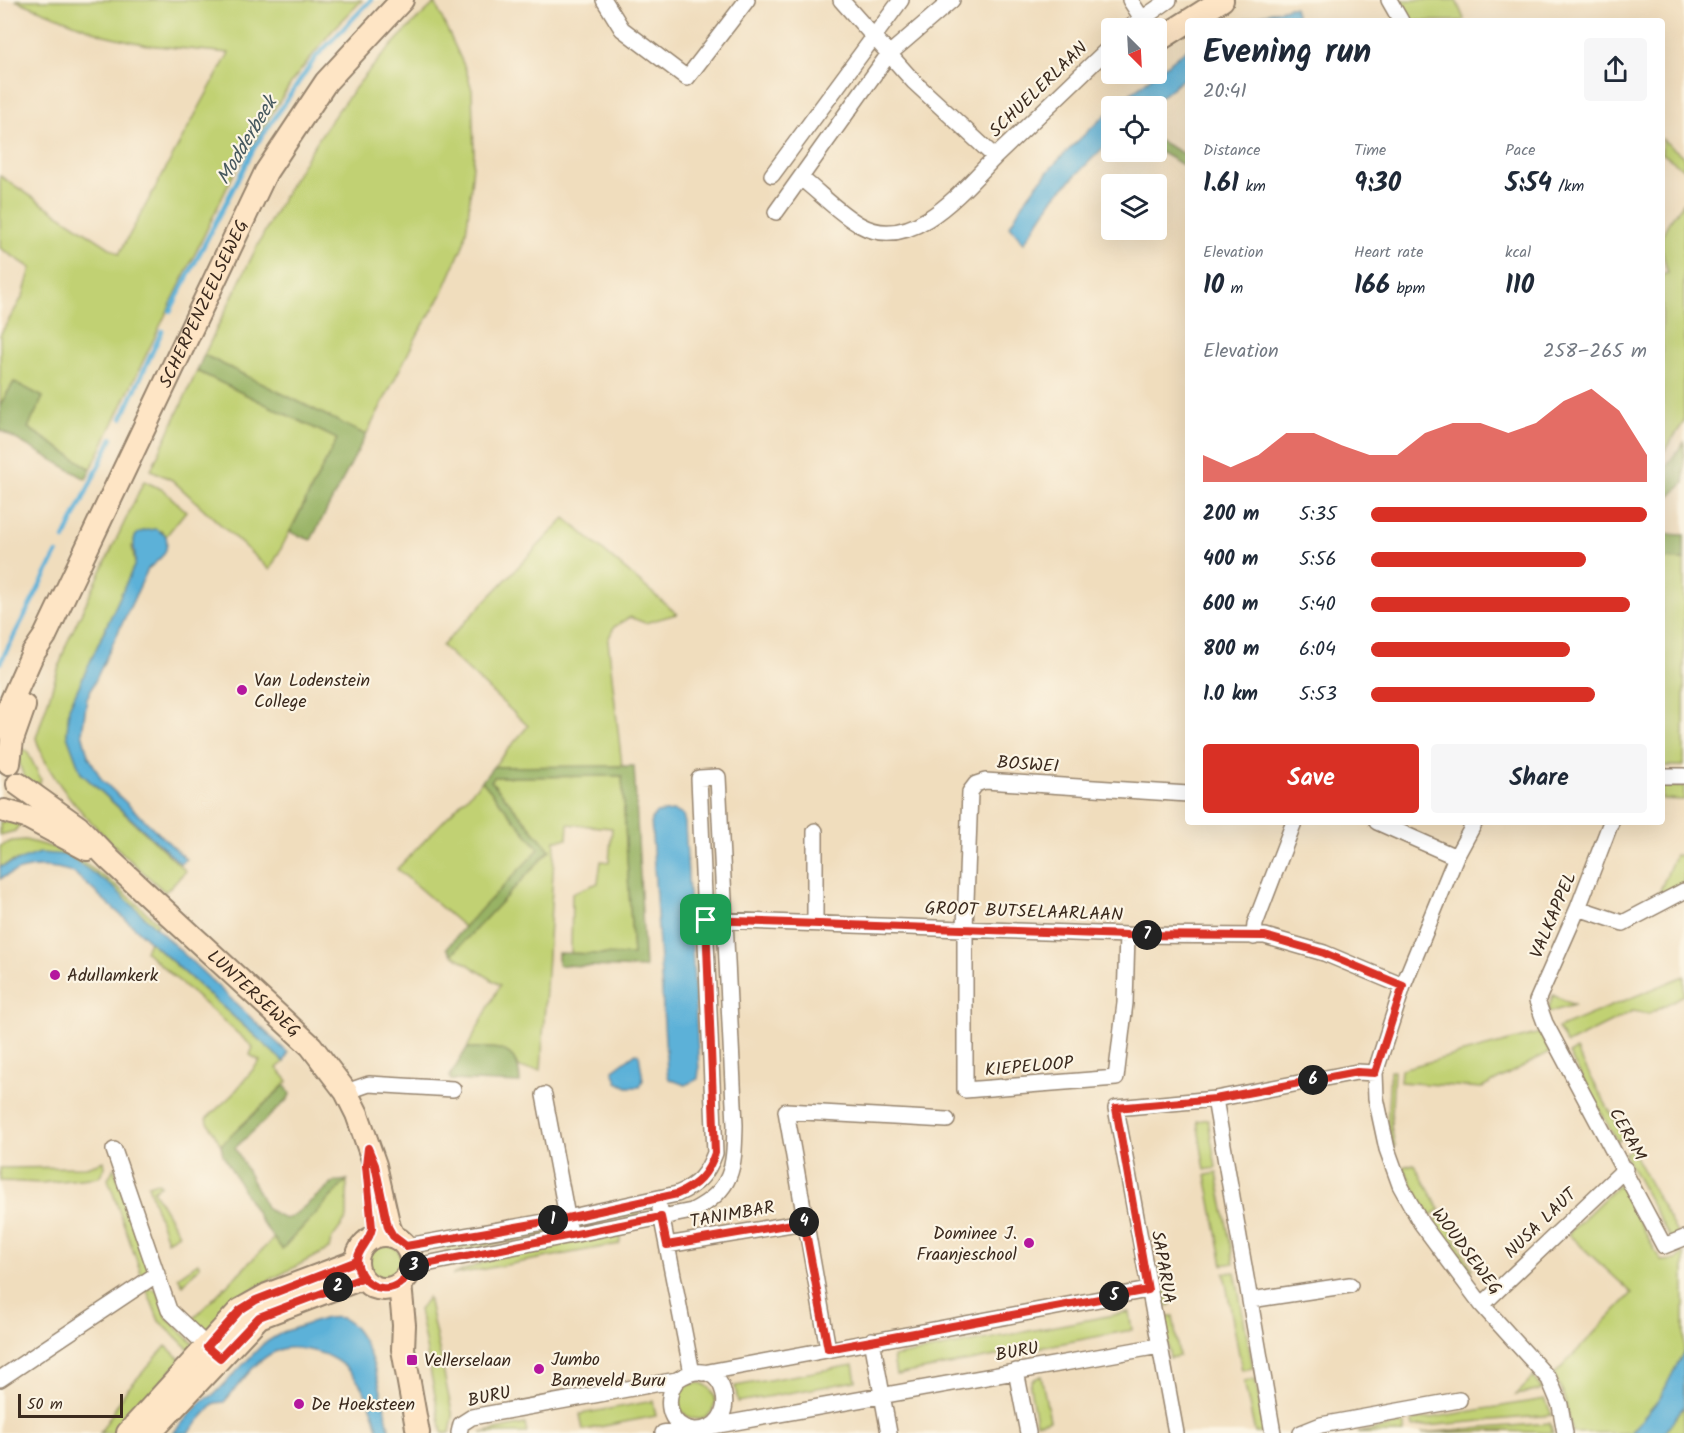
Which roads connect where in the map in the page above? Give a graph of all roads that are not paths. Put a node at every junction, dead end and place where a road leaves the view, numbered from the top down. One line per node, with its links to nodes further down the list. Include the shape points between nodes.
1 (402, 0): 22 (main road, SCHERPENZEELSEWEG, via 326,82 266,172)
2 (603, 0): 3 (street, via 622,29 687,78)
3 (747, 0)
4 (841, 0): 15 (street, SCHUELERLAAN)
5 (901, 0): 15 (street)
6 (952, 0): 16 (street)
7 (1130, 0): 11 (street)
8 (1169, 0): 12 (street)
9 (1222, 0): 14 (main road)
10 (1389, 0): 13 (street)
11 (1140, 18)
12 (1156, 18)
13 (1399, 18)
14 (1167, 23)
15 (873, 38): 16 (street, SCHUELERLAAN); 19 (street)
16 (888, 55): 18 (street, SCHUELERLAAN); 20 (street)
17 (1101, 56): 18 (street, SCHUELERLAAN)
18 (995, 157): 20 (street, via 937,213 897,233 860,225)
19 (772, 175)
20 (802, 179): 21 (street)
21 (777, 212)
22 (45, 636): 23 (main road, SCHERPENZEELSEWEG, via 32,655); 24 (main road, SCHERPENZEELSEWEG)
23 (0, 727)
24 (6, 757): 27 (main road)
25 (1665, 776): 26 (street)
26 (1684, 776)
27 (18, 784): 29 (main road, via 14,799); 36 (main road, LUNTERSEWEG, via 78,827)
28 (1185, 794): 42 (street, BOSWEI, via 985,781 976,784 970,792)
29 (2, 813): 36 (main road, LUNTERSEWEG, via 29,818)
30 (1293, 825): 44 (street, via 1255,924)
31 (1384, 825): 35 (street)
32 (1472, 825): 35 (street)
33 (1610, 825): 38 (street, VALKAPPEL)
34 (815, 831): 41 (street)
35 (1456, 857): 45 (street)
36 (110, 860): 49 (main road, LUNTERSEWEG, via 310,1046)
37 (1684, 891): 38 (street, via 1623,923)
38 (1578, 908): 46 (street, VALKAPPEL, via 1537,1001)
39 (706, 920): 40 (street, GROOT BUTSELAARLAAN); 40 (street, via 699,778 718,777); 56 (street, via 715,1153 708,1171 692,1188)
40 (726, 920): 41 (street, GROOT BUTSELAARLAAN); 57 (street, via 735,1125 731,1176 708,1203 692,1211)
41 (814, 923): 42 (street, GROOT BUTSELAARLAAN)
42 (965, 928): 43 (street, GROOT BUTSELAARLAAN); 43 (street, KIEPELOOP, via 965,1090 1116,1078 1125,1003)
43 (1127, 935): 44 (street, GROOT BUTSELAARLAAN)
44 (1254, 937): 45 (street, GROOT BUTSELAARLAAN, via 1265,936 1324,953)
45 (1403, 986): 47 (street)
46 (1545, 1023): 55 (street, CERAM)
47 (1375, 1073): 51 (street, via 1357,1072); 68 (street, WOUDSEWEG, via 1387,1149 1400,1185 1421,1223)
48 (453, 1089): 49 (street, via 369,1084)
49 (345, 1092): 53 (main road, LUNTERSEWEG)
50 (544, 1095): 58 (street)
51 (1215, 1099): 66 (street, SAPARUA, via 1116,1108); 67 (street)
52 (947, 1120): 59 (street, TANIMBAR, via 786,1111)
53 (368, 1148): 63 (main road, LUNTERSEWEG, via 388,1227); 63 (main road, LUNTERSEWEG, via 370,1238 385,1234)
54 (114, 1150): 64 (street)
55 (1625, 1168): 61 (street, CERAM, via 1664,1246); 68 (street, NUSA LAUT)
56 (658, 1197): 57 (street); 58 (street)
57 (661, 1217): 60 (street); 62 (street)
58 (567, 1218): 60 (street); 63 (street)
59 (804, 1222): 62 (street, TANIMBAR); 71 (street, TANIMBAR)
60 (571, 1236): 63 (street)
61 (1684, 1238)
62 (667, 1245): 74 (street)
63 (387, 1266): 72 (main road, via 256,1300 240,1310); 83 (main road, LUNTERSEWEG, via 391,1327 403,1349)
64 (157, 1274): 72 (street, via 172,1314); 75 (street)
65 (1350, 1285): 67 (street)
66 (1148, 1290): 69 (street, BURU); 70 (street, SAPARUA)
67 (1251, 1300): 89 (street)
68 (1482, 1305): 91 (street, WOUDSEWEG, via 1549,1379 1560,1405)
69 (872, 1340): 71 (street, BURU); 77 (street)
70 (1159, 1346): 73 (street, BURU); 88 (street, SAPARUA)
71 (828, 1349): 74 (street, BURU)
72 (213, 1352): 81 (main road); 82 (main road)
73 (1016, 1371): 77 (street, BURU); 87 (street)
74 (698, 1373): 76 (street); 80 (street, via 712,1377 724,1392 724,1411)
75 (0, 1378)
76 (677, 1380): 79 (street, via 671,1388 669,1407 672,1416); 84 (street, BURU, via 472,1417 461,1424)
77 (881, 1394): 80 (street, BURU); 86 (street)
78 (1459, 1400): 90 (street, via 1321,1425)
79 (687, 1429): 80 (street); 85 (street)
80 (707, 1429)
81 (128, 1433)
82 (150, 1433)
83 (418, 1433)
84 (459, 1433)
85 (663, 1433)
86 (889, 1433)
87 (1028, 1433)
88 (1176, 1433)
89 (1273, 1433)
90 (1301, 1433)
91 (1565, 1433)

